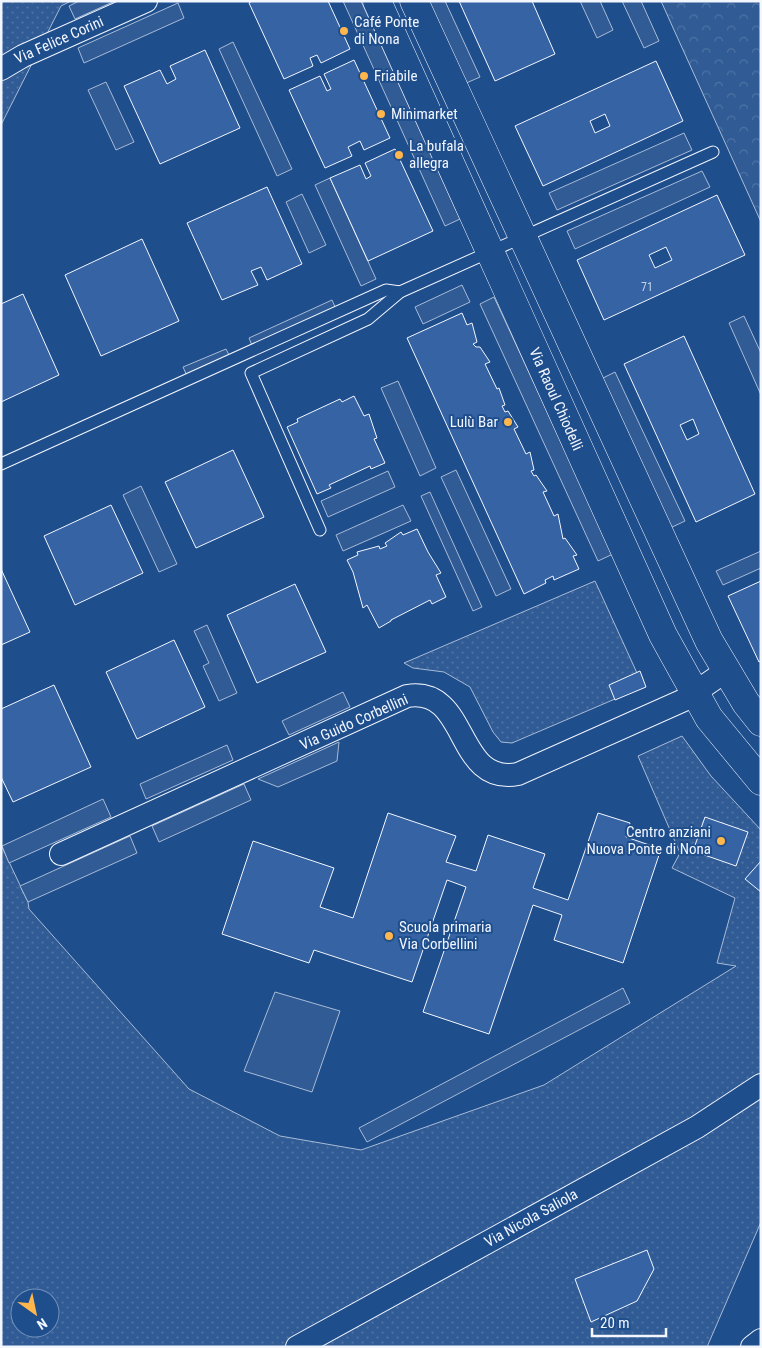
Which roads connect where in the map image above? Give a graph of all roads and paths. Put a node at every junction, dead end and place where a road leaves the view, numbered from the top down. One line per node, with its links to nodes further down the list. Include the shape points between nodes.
1 (146, 1): 4 (street, Via Felice Corini)
2 (377, 1): 7 (main road, Via Raoul Chiodelli)
3 (414, 1): 6 (main road)
4 (1, 69)
5 (713, 152): 6 (lane)
6 (523, 237): 7 (lane); 11 (main road, via 700,621)
7 (490, 252): 8 (lane); 12 (main road, Via Raoul Chiodelli, via 663,635)
8 (400, 292): 9 (lane, via 386,290); 10 (lane, via 368,319 251,373)
9 (1, 464)
10 (320, 530)
11 (726, 670): 12 (street, Via Guido Corbellini); 13 (main road)
12 (695, 692): 14 (main road, Via Raoul Chiodelli, via 709,718); 15 (street, Via Guido Corbellini, via 684,700 508,776 488,771 479,763 447,710 433,698 407,696)
13 (761, 722)
14 (761, 781)
15 (61, 854)
16 (761, 1085): 18 (street, Via Nicola Saliola, via 696,1127)
17 (761, 1340): 19 (street)
18 (298, 1347)
19 (751, 1347)

